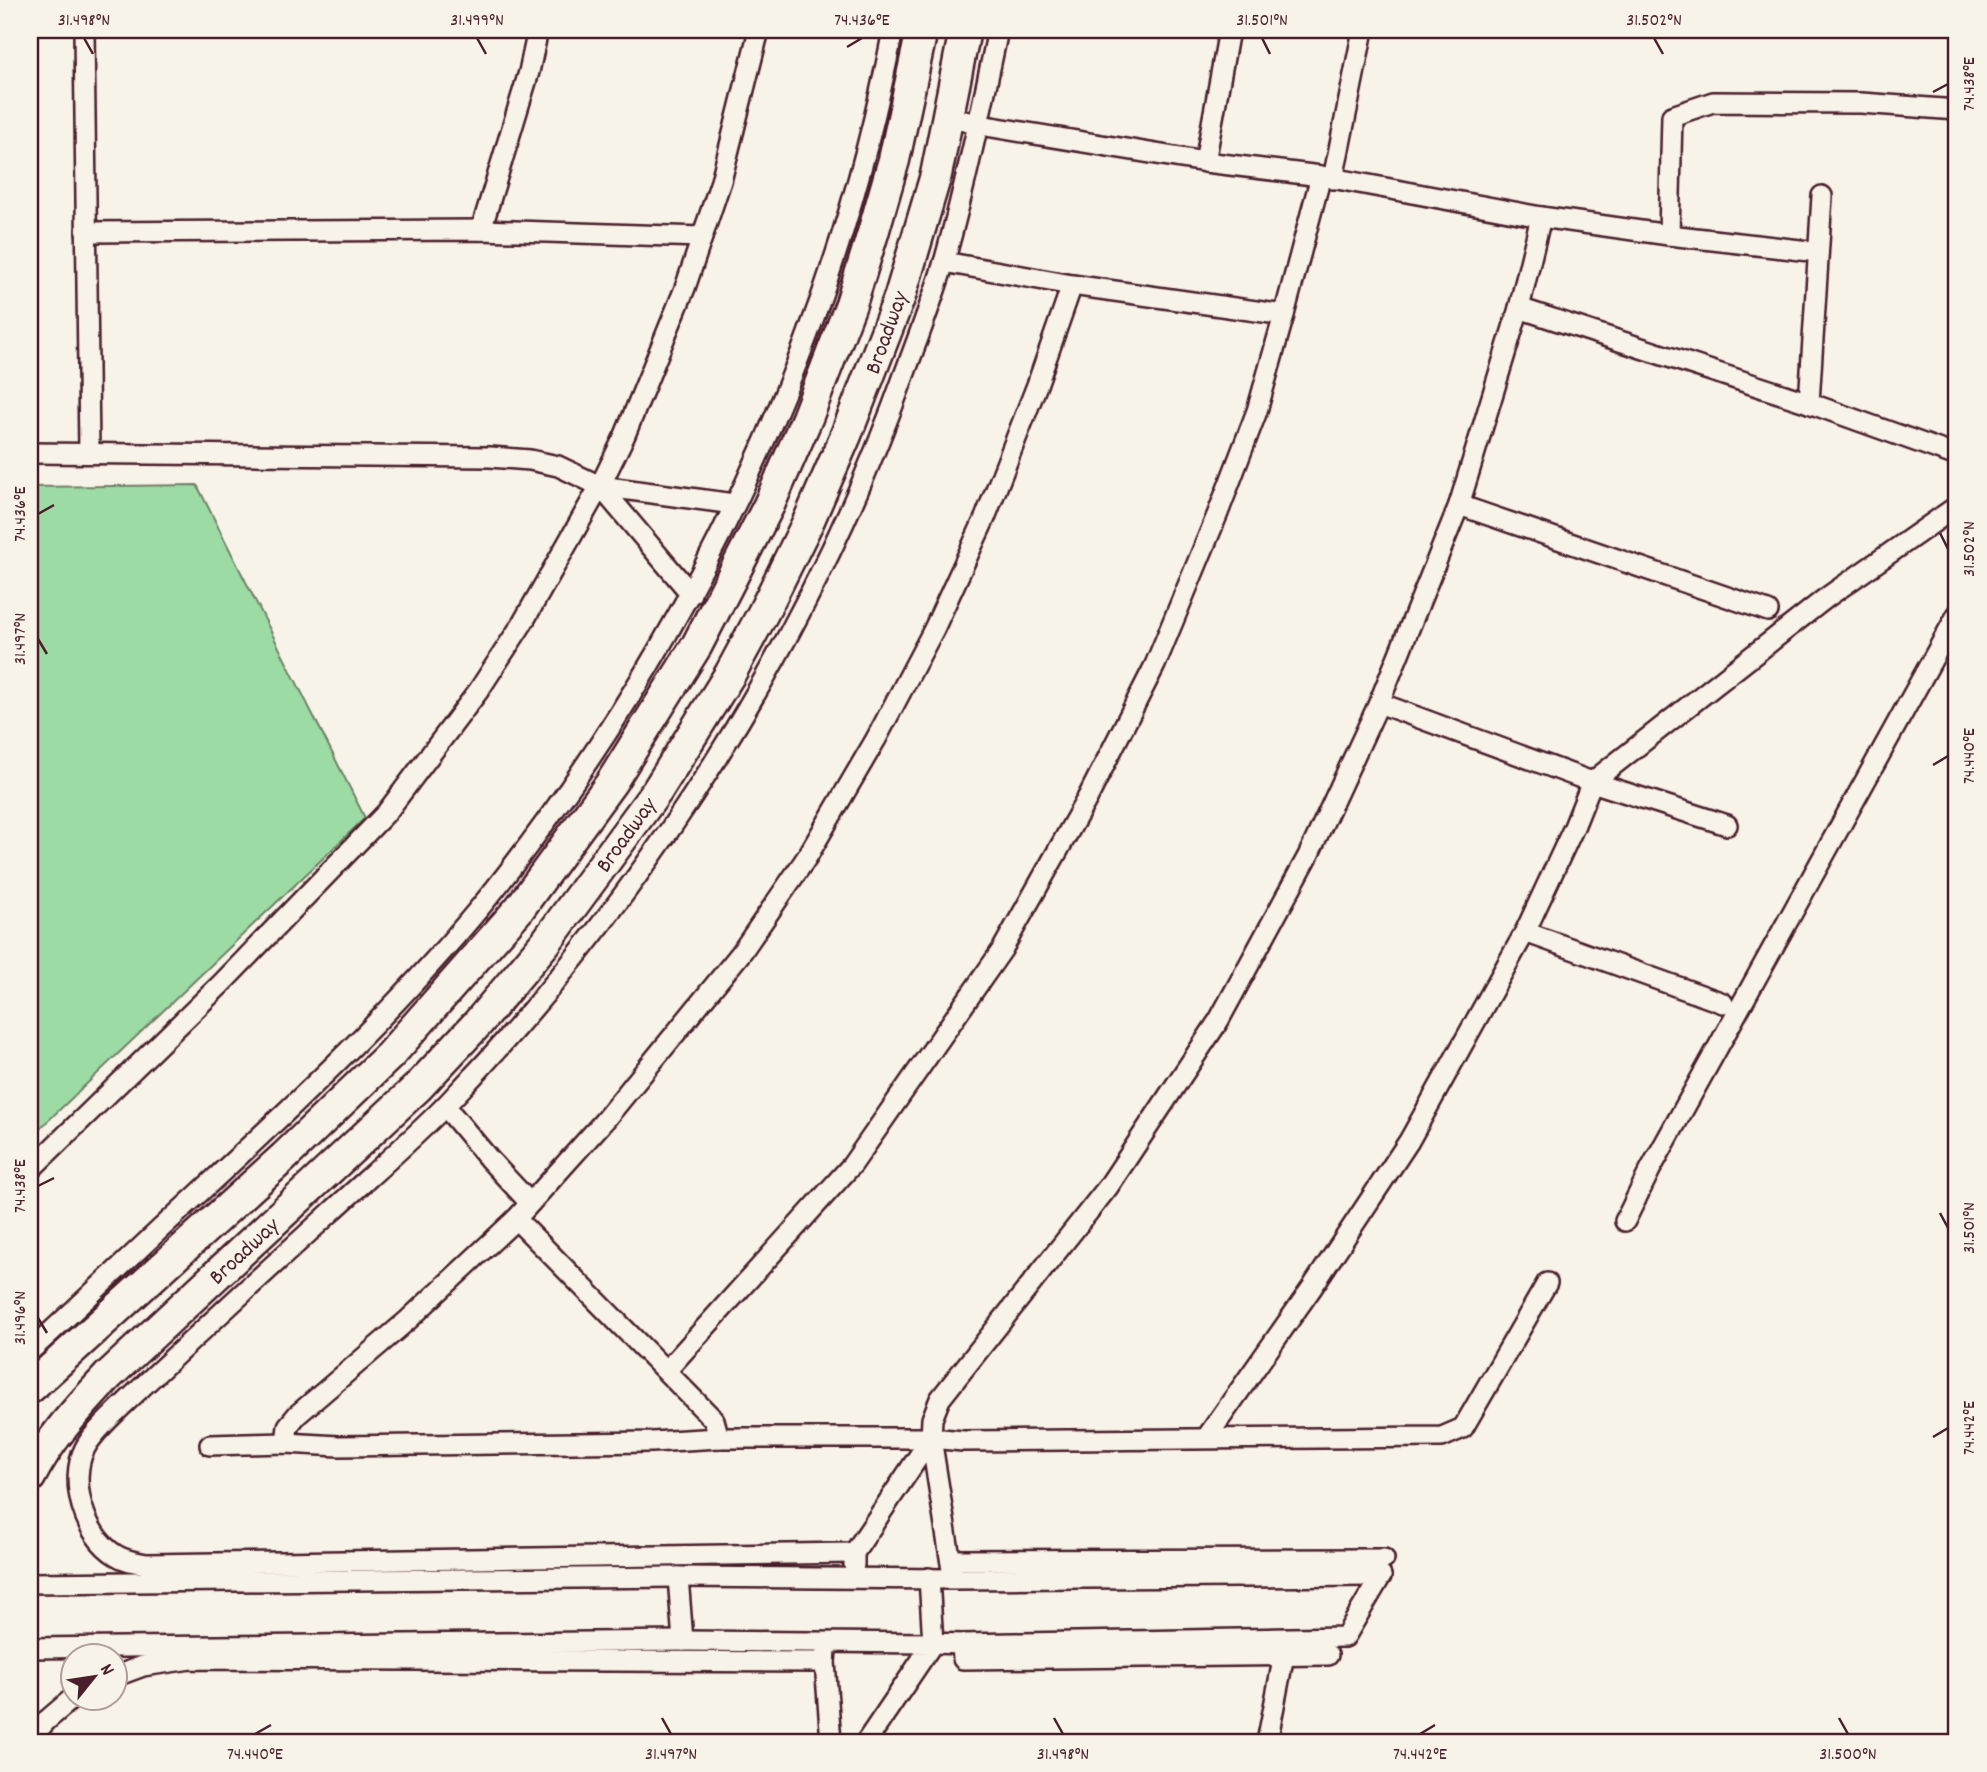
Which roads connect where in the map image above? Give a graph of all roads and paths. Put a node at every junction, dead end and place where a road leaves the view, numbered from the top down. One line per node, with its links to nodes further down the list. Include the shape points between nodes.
1 (84, 30): 18 (street)
2 (538, 30): 17 (street)
3 (759, 30): 20 (street)
4 (893, 30): 26 (street, via 835,256)
5 (922, 30): 26 (main road, Broadway, via 894,160 852,304)
6 (965, 30): 11 (main road, Broadway)
7 (998, 30): 12 (street)
8 (1229, 30): 13 (street)
9 (1363, 30): 14 (street)
10 (1957, 110): 19 (street, via 1861,103 1713,102 1672,116)
11 (949, 117): 12 (street); 42 (main road, Broadway, via 900,296 846,435 763,613)
12 (980, 125): 13 (street); 22 (street)
13 (1205, 162): 14 (street)
14 (1327, 177): 16 (street); 25 (street)
15 (1822, 196): 21 (street)
16 (1541, 217): 19 (street); 24 (street)
17 (481, 230): 18 (street); 20 (street)
18 (86, 232): 29 (street)
19 (1669, 235): 21 (street)
20 (702, 237): 31 (street, via 625,435)
21 (1818, 252): 27 (street)
22 (944, 262): 23 (street); 43 (street, via 886,428 822,572 746,710)
23 (1072, 285): 25 (street); 49 (street, via 985,518 934,629 807,857 733,963 604,1121)
24 (1519, 308): 27 (street); 33 (street)
25 (1284, 315): 58 (street, via 1257,411 1155,665 1002,950 852,1165)
26 (820, 341): 32 (street); 40 (main road, Broadway, via 807,418 769,505 697,645)
27 (1809, 404): 30 (street)
28 (30, 453): 29 (street)
29 (89, 453): 31 (street, via 490,457 558,466)
30 (1957, 456)
31 (600, 486): 32 (street); 35 (street); 48 (street, via 522,624 387,812 222,983)
32 (734, 504): 35 (street)
33 (1459, 505): 36 (street); 38 (street)
34 (1957, 506): 41 (street, via 1826,598)
35 (691, 594): 39 (street)
36 (1768, 611)
37 (1957, 615): 51 (street)
38 (1379, 703): 41 (street); 62 (street, via 1308,856 1219,1020 1108,1187 940,1399 932,1419)
39 (594, 751): 40 (street); 52 (street, via 494,889 399,999 320,1080)
40 (621, 767): 54 (main road, Broadway, via 519,909 412,1031 356,1090)
41 (1592, 782): 44 (street); 45 (street)
42 (657, 791): 43 (street); 55 (main road, Broadway, via 546,942 461,1041 418,1087)
43 (682, 812): 47 (street, via 552,987)
44 (1727, 825)
45 (1525, 932): 46 (street); 60 (street, via 1409,1141)
46 (1723, 1003)
47 (446, 1106): 49 (street); 56 (street)
48 (30, 1170)
49 (530, 1203): 50 (street)
50 (516, 1219): 58 (street); 63 (street, via 297,1415 288,1426)
51 (1625, 1221)
52 (117, 1268): 54 (street); 57 (street)
53 (1547, 1283): 60 (street, via 1463,1428 1442,1437)
54 (138, 1290): 59 (main road, Broadway)
55 (161, 1326): 56 (street); 65 (main road, Broadway, via 66,1420)
56 (184, 1347): 66 (street, via 114,1414 80,1460 79,1496 90,1526 113,1554 128,1561)
57 (30, 1351)
58 (666, 1371): 61 (street, via 714,1420)
59 (30, 1388)
60 (1207, 1437): 62 (street)
61 (719, 1438): 62 (street); 63 (street, via 339,1446)
62 (932, 1438): 66 (street); 67 (street)
63 (286, 1443): 64 (street)
64 (209, 1445)
65 (30, 1477)
66 (855, 1553): 69 (street)
67 (952, 1569): 70 (street); 75 (street, via 1382,1567 1345,1637)
68 (678, 1577): 69 (street); 71 (street); 72 (street)
69 (854, 1578): 70 (street)
70 (929, 1578): 74 (street)
71 (30, 1583)
72 (683, 1641): 73 (street); 76 (street)
73 (827, 1642): 74 (street); 79 (street)
74 (933, 1643): 75 (street); 84 (street)
75 (962, 1644): 77 (street, via 964,1659)
76 (30, 1648)
77 (1284, 1655): 78 (street); 85 (street)
78 (1328, 1655)
79 (825, 1662): 80 (street, via 191,1659); 83 (street)
80 (130, 1671)
81 (60, 1709): 82 (street)
82 (30, 1740)
83 (831, 1742)
84 (866, 1742)
85 (1268, 1742)

